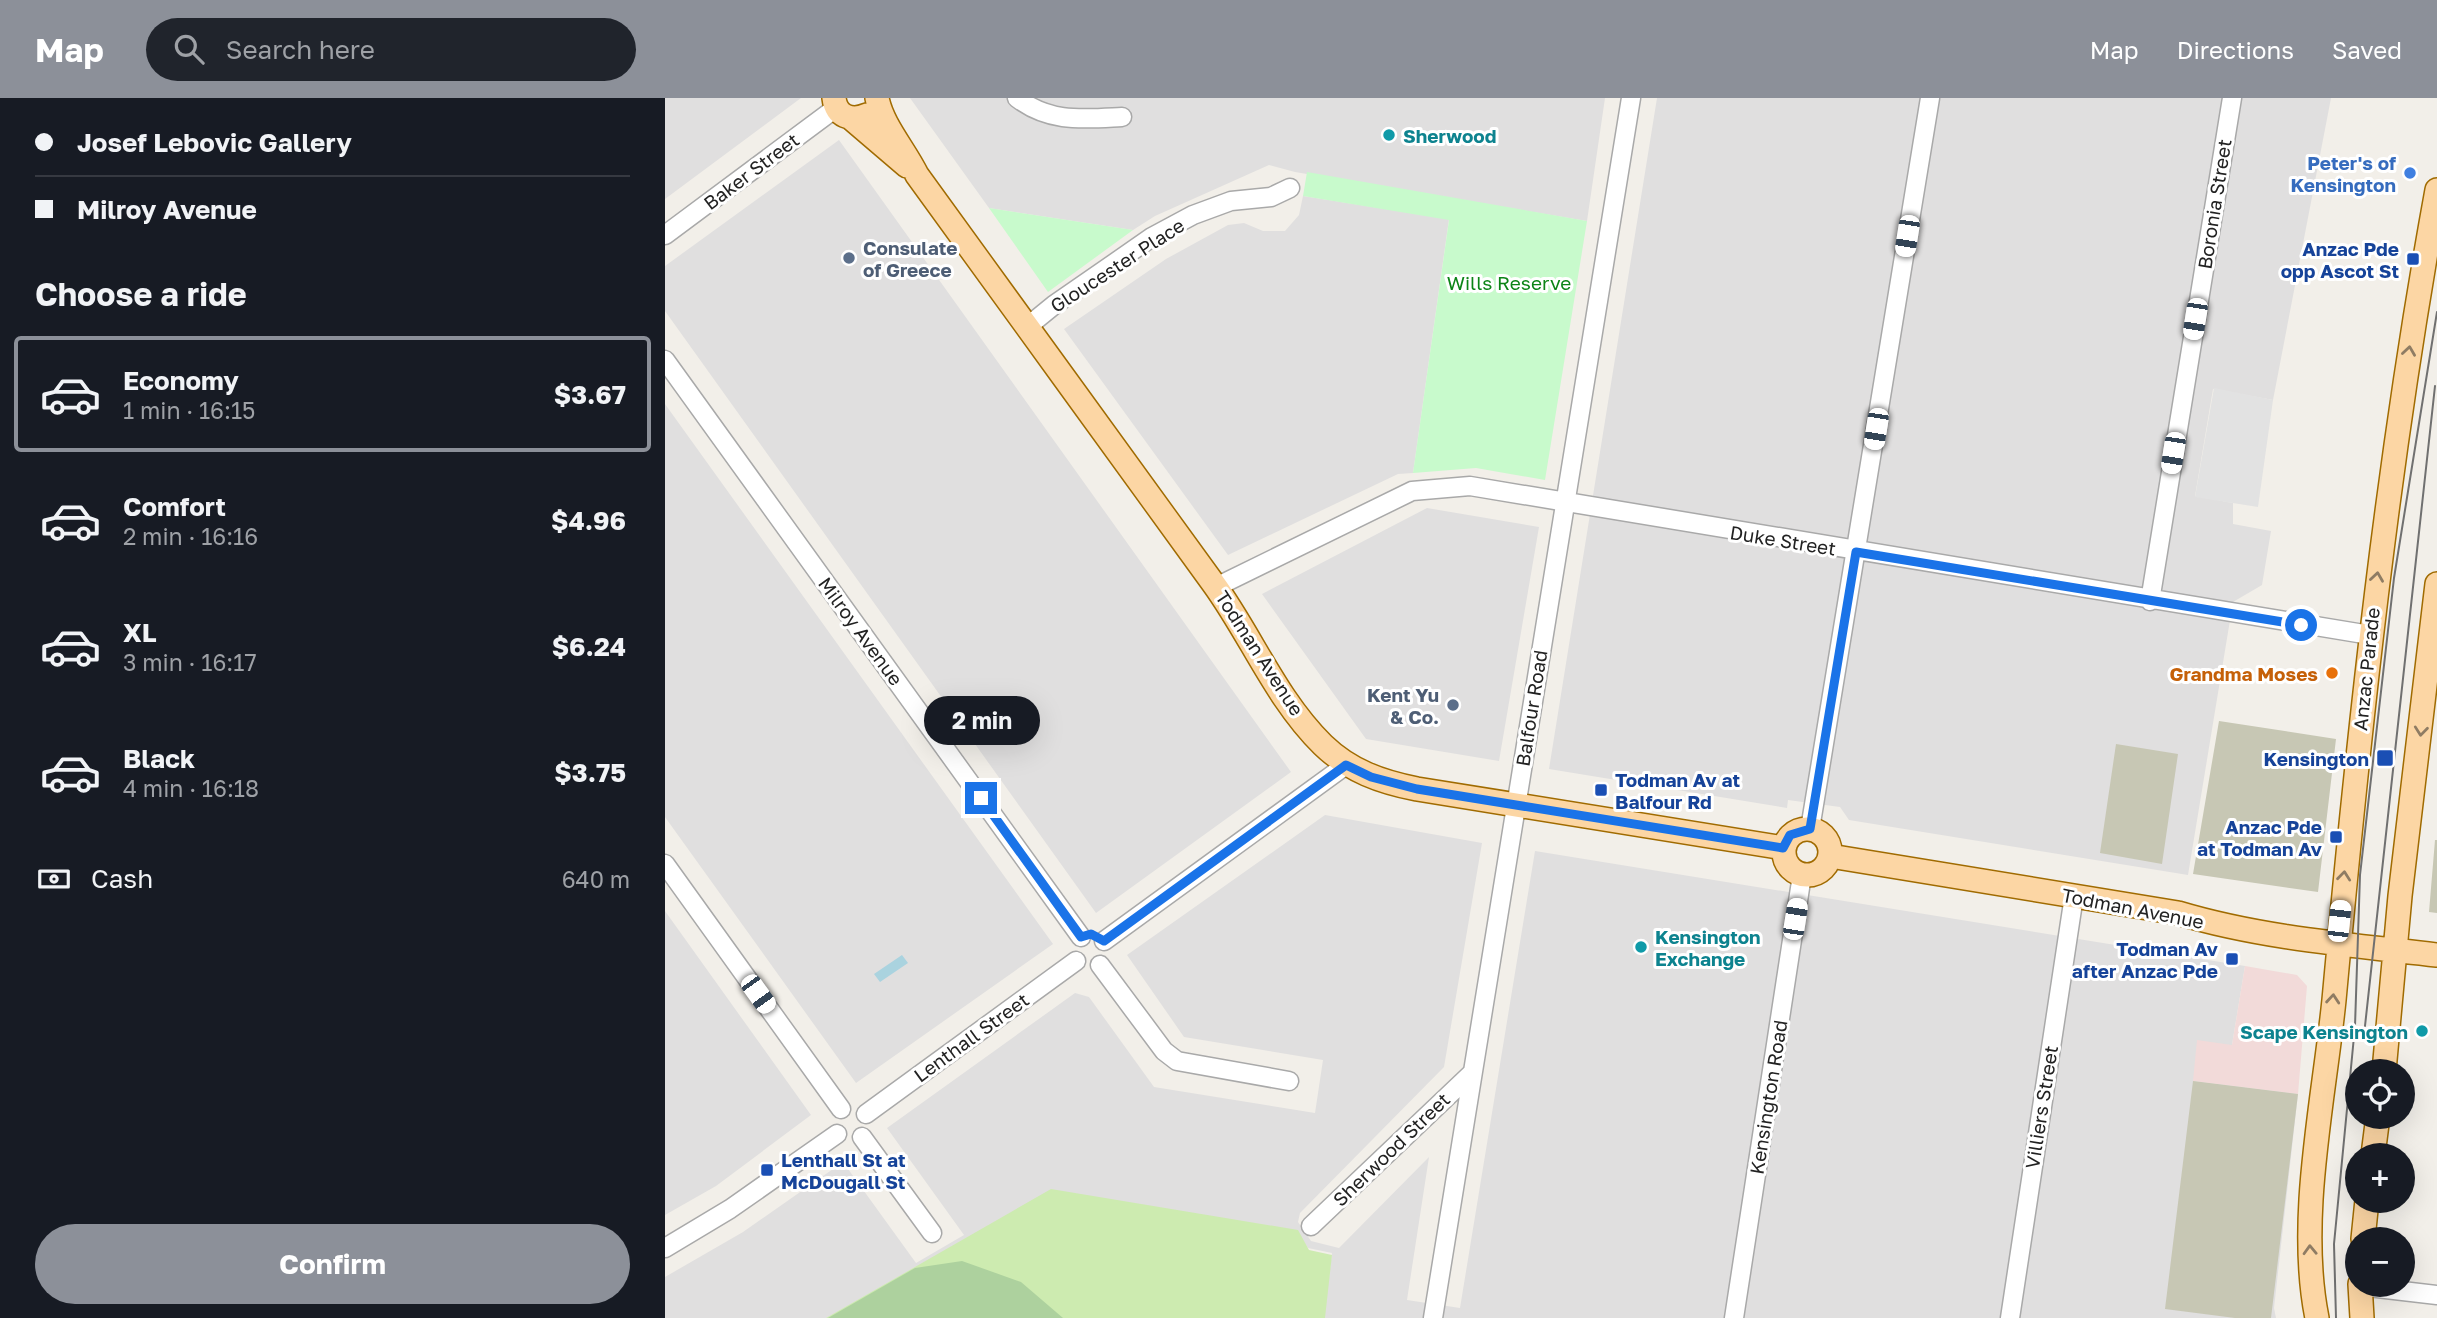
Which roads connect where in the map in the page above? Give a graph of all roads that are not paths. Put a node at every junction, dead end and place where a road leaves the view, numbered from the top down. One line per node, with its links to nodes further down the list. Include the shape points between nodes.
1 (876, 98): 6 (main road, via 867,115); 8 (main road, Todman Avenue)
2 (1017, 98): 7 (street, via 1037,113 1081,119)
3 (1631, 98): 14 (street, Balfour Road)
4 (1930, 98): 15 (street)
5 (2232, 98): 18 (street, Boronia Street)
6 (842, 109): 8 (main road, Todman Avenue); 11 (street, Baker Street, via 829,113)
7 (1122, 117)
8 (917, 175): 12 (main road, Todman Avenue)
9 (1290, 188): 12 (street, Gloucester Place, via 1271,197 1231,201 1193,215 1152,237)
10 (2437, 190): 20 (main road, Anzac Parade, one-way to 10)
11 (665, 235)
12 (1027, 327): 17 (main road, Todman Avenue)
13 (665, 360): 29 (street, Milroy Avenue)
14 (1565, 504): 15 (street, Duke Street); 17 (street, Duke Street, via 1470,486 1412,492); 22 (street, Balfour Road)
15 (1856, 552): 18 (street, Duke Street); 23 (street)
16 (2437, 584): 19 (main road)
17 (1216, 587): 21 (main road, Todman Avenue, via 1276,685 1320,742)
18 (2150, 601): 20 (street, Duke Street)
19 (2435, 615): 32 (main road, one-way to 32)
20 (2370, 635): 31 (main road, Anzac Parade, one-way to 20)
21 (1346, 765): 22 (main road, Todman Avenue, via 1396,785); 30 (street)
22 (1515, 806): 24 (main road, Todman Avenue); 37 (street, Balfour Road)
23 (1810, 829): 24 (main road, via 1790,835); 25 (main road, via 1823,835)
24 (1783, 848): 27 (main road, via 1789,868)
25 (1830, 856): 27 (main road, via 1817,873); 28 (main road, Todman Avenue)
26 (665, 864): 39 (street)
27 (1802, 875): 50 (street, Kensington Road)
28 (2074, 896): 31 (main road, Todman Avenue); 51 (street, Villiers Street)
29 (1081, 937): 30 (street, via 1091,934); 34 (street, via 1074,945)
30 (1104, 941): 35 (street, via 1107,951)
31 (2337, 944): 32 (main road, Todman Avenue); 52 (main road, Anzac Parade, one-way to 31, via 2309,1234)
32 (2395, 950): 33 (main road, Todman Avenue); 36 (main road)
33 (2437, 955)
34 (1076, 961): 35 (street, via 1090,968); 40 (street, Lenthall Street)
35 (1100, 965): 38 (street, via 1164,1051 1177,1061)
36 (2385, 1059)
37 (1472, 1073): 43 (street, Sherwood Street); 49 (street, Balfour Road)
38 (1289, 1080)
39 (841, 1109): 40 (street, via 857,1107); 41 (street, via 834,1124)
40 (866, 1114): 42 (street, via 868,1129)
41 (838, 1134): 42 (street, via 847,1140); 45 (street)
42 (862, 1137): 44 (street)
43 (1311, 1226)
44 (932, 1233)
45 (665, 1248)
46 (2415, 1292): 47 (street)
47 (2437, 1295)
48 (2361, 1297): 53 (main road)
49 (1433, 1318)
50 (1734, 1318)
51 (2010, 1318)
52 (2317, 1318)
53 (2362, 1318)

